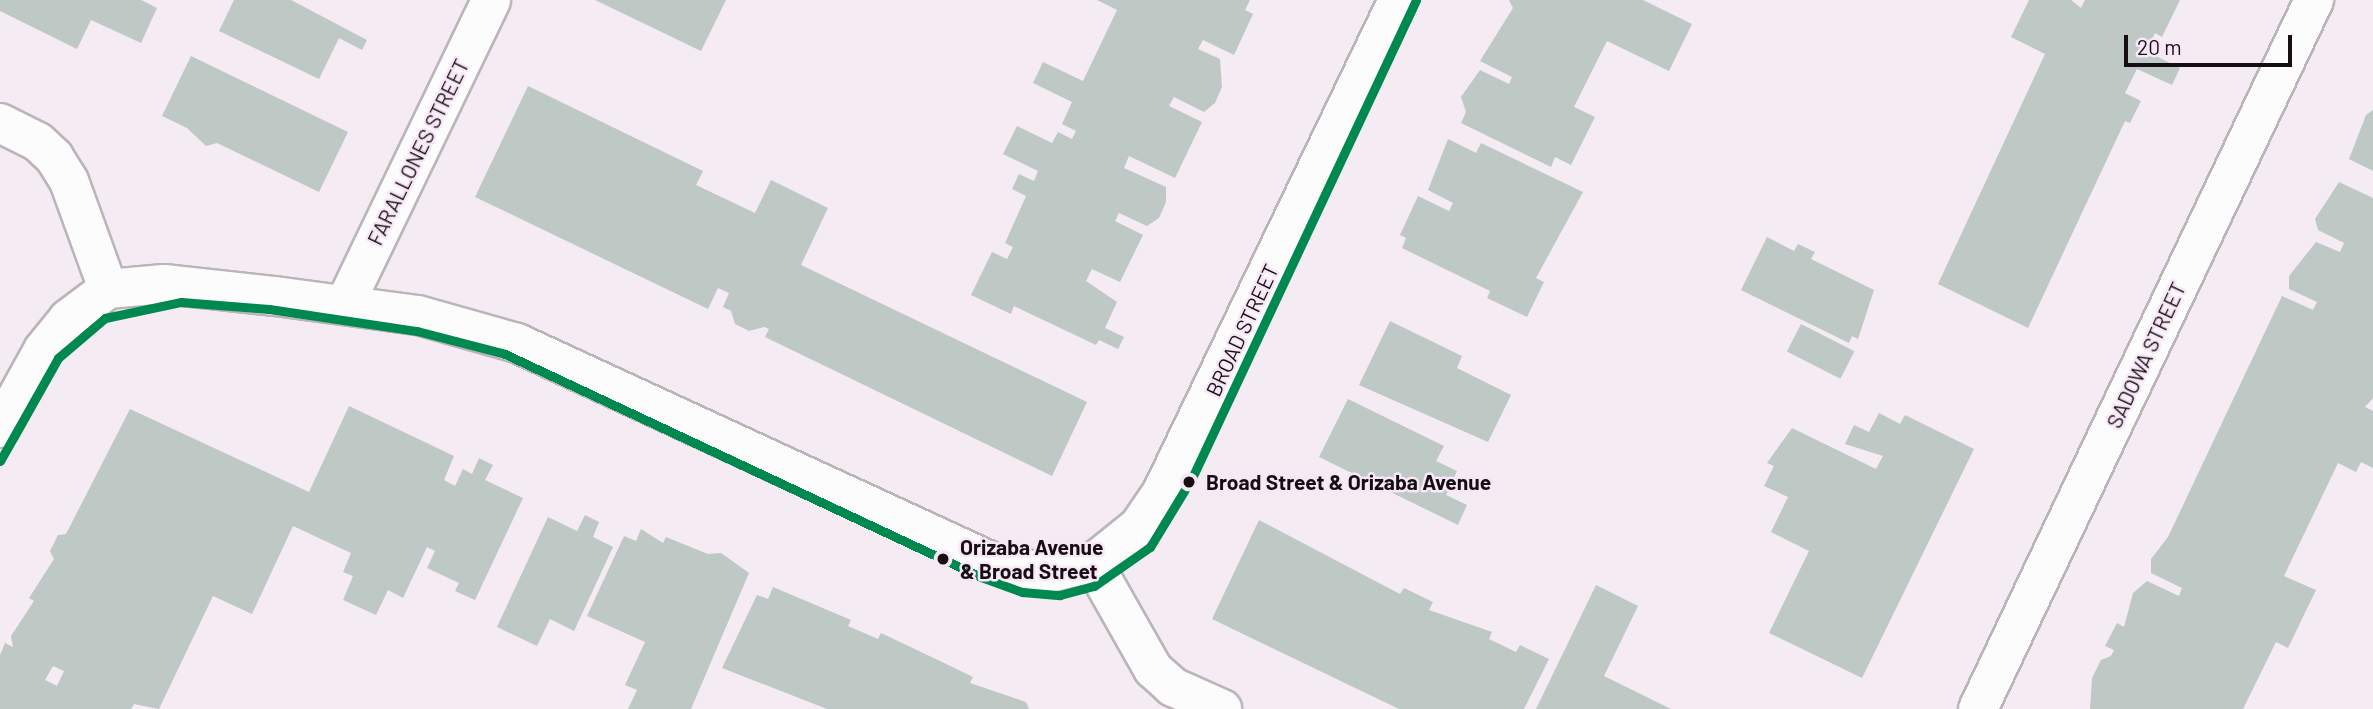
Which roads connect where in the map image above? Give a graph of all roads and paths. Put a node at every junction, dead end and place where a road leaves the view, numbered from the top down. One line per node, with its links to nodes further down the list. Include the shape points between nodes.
1 (491, 0): 6 (street, FARALLONES STREET)
2 (1398, 0): 8 (street, BROAD STREET, via 1162,492 1139,526)
3 (2314, 0): 10 (street, SADOWA STREET)
4 (0, 123): 5 (street, via 38,142 54,157 69,181)
5 (108, 289): 6 (street, via 186,286); 7 (street, via 68,319 43,350)
6 (345, 304): 8 (street, via 418,315 517,343 996,564 1049,573)
7 (0, 428)
8 (1093, 563): 9 (street, via 1153,668 1173,687)
9 (1223, 709)
10 (1978, 709)

